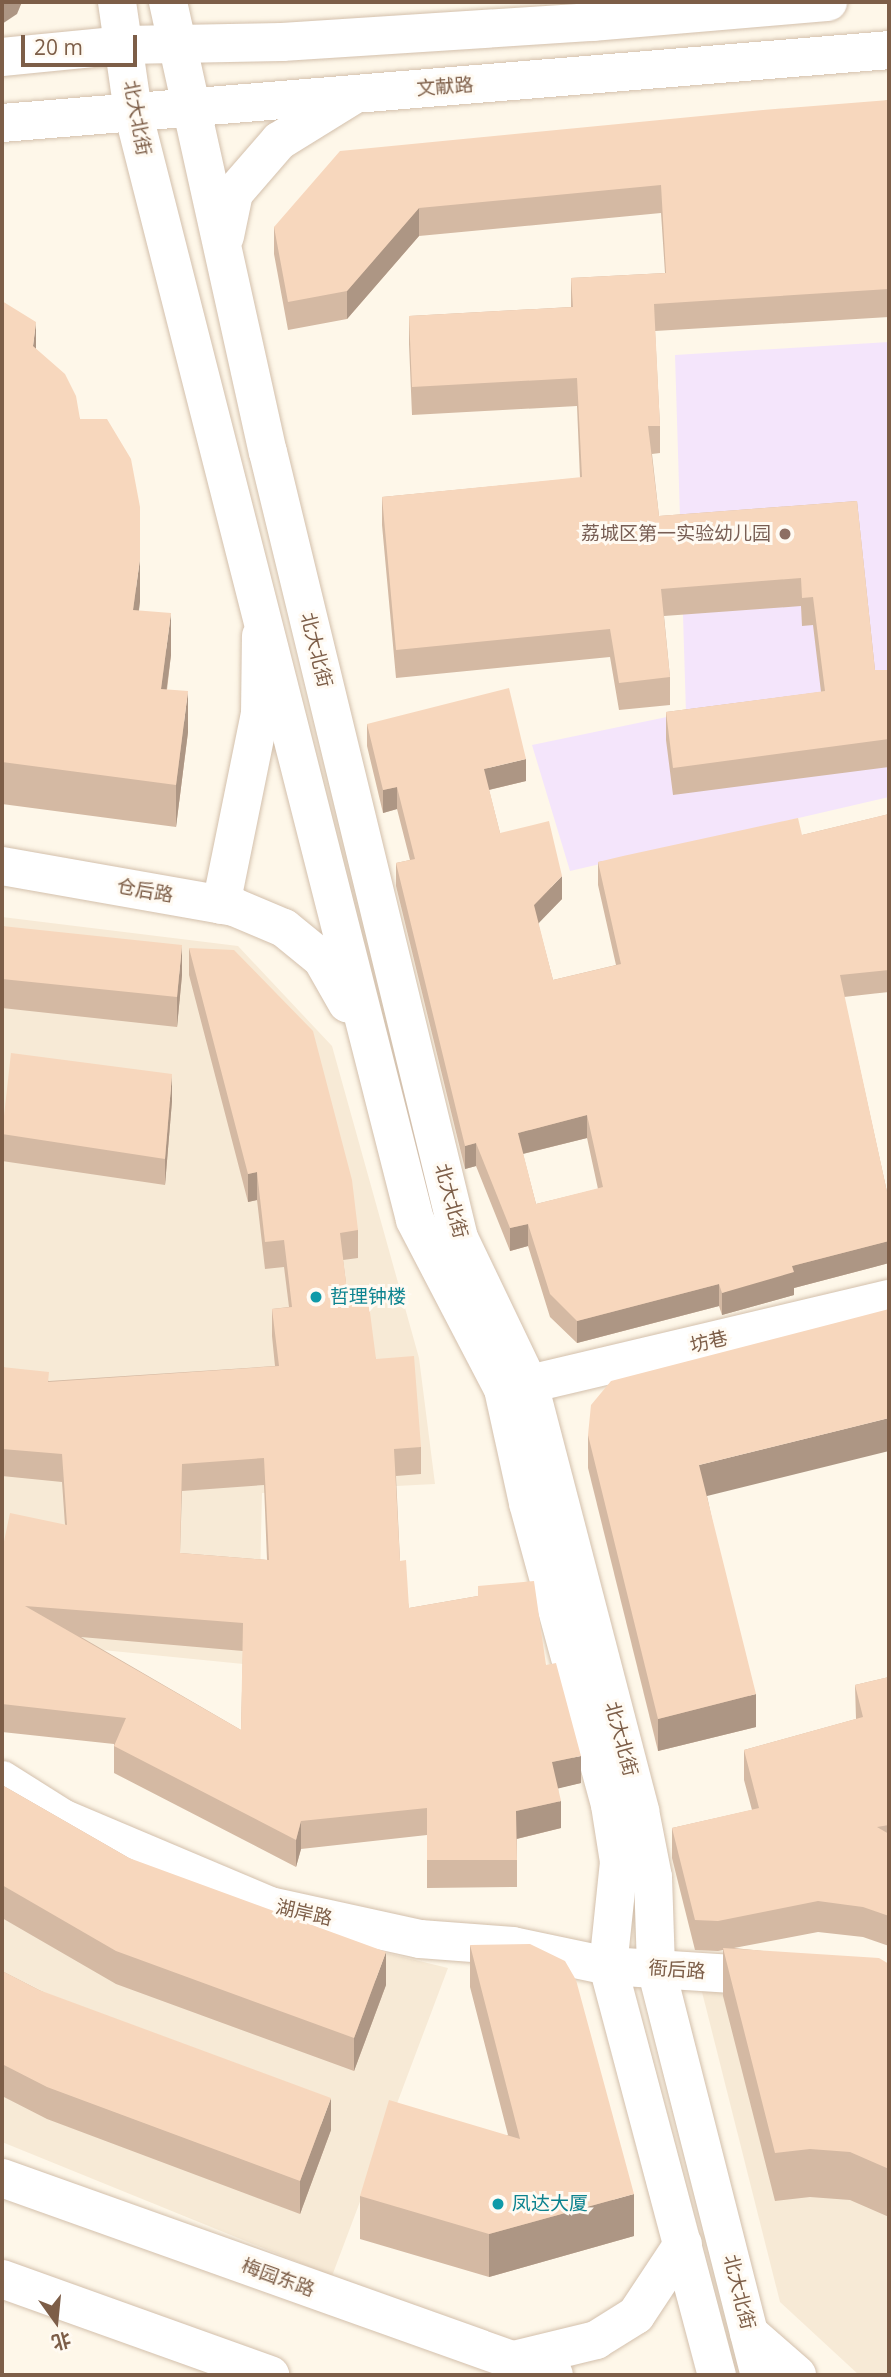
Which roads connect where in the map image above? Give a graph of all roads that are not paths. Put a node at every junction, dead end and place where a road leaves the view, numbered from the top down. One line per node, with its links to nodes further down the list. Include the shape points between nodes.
1 (117, 2): 4 (main road, 北大北街)
2 (828, 2): 3 (main road, via 593,22)
3 (173, 21): 4 (main road); 8 (main road, 北大北街)
4 (125, 45): 6 (main road); 9 (main road, 北大北街)
5 (889, 50): 7 (main road, 文献路, via 680,71)
6 (2, 57)
7 (357, 93): 8 (main road, 文献路); 11 (main road, via 279,141 234,193)
8 (194, 107): 9 (main road, 文献路); 11 (main road, 北大北街)
9 (133, 112): 10 (main road, 文献路); 12 (main road, 北大北街)
10 (2, 124)
11 (224, 245): 17 (main road, 北大北街, via 271,465 460,1238)
12 (261, 616): 14 (main road, via 260,714); 15 (main road, 北大北街)
13 (2, 866): 14 (main road, 仓后路)
14 (221, 905): 15 (main road, 仓后路, via 284,928 322,959)
15 (375, 1061): 19 (main road, 北大北街, via 415,1220 503,1389 528,1503 610,1805)
16 (889, 1298): 17 (main road, 坊巷)
17 (529, 1384): 19 (main road, 北大北街, via 653,1877)
18 (2, 1780): 19 (main road, 湖岸路, via 65,1819 271,1906 420,1939 513,1946)
19 (632, 1967): 20 (main road, 衙后路); 22 (main road, 北大北街); 24 (main road, 北大北街)
20 (806, 1979)
21 (2, 2178): 25 (main road, 梅园东路)
22 (683, 2244): 25 (main road, via 636,2315 596,2340); 28 (main road, 北大北街)
23 (2, 2278): 26 (main road)
24 (749, 2333): 29 (main road, 北大北街); 30 (main road)
25 (510, 2361): 27 (main road, 梅园东路)
26 (270, 2375)
27 (554, 2375)
28 (717, 2375)
29 (760, 2375)
30 (797, 2375)

